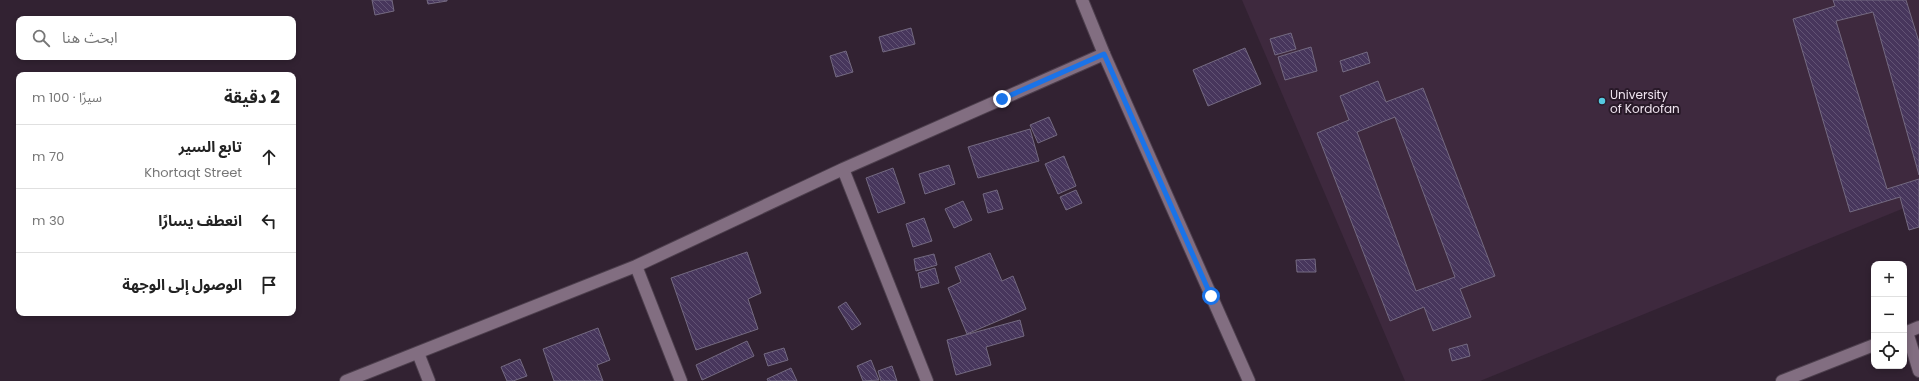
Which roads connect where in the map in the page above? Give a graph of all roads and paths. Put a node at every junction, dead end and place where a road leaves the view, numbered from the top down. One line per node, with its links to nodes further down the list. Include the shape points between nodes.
1 (1082, 0): 2 (street)
2 (1104, 54): 3 (street); 15 (street)
3 (843, 169): 4 (street); 14 (street)
4 (636, 266): 9 (street); 13 (street)
5 (1919, 327): 6 (street)
6 (1907, 332)
7 (1907, 338): 10 (street)
8 (1871, 346): 16 (street)
9 (418, 353): 11 (street); 12 (street)
10 (1919, 370)
11 (346, 381)
12 (429, 381)
13 (681, 381)
14 (927, 381)
15 (1249, 381)
16 (1782, 381)

